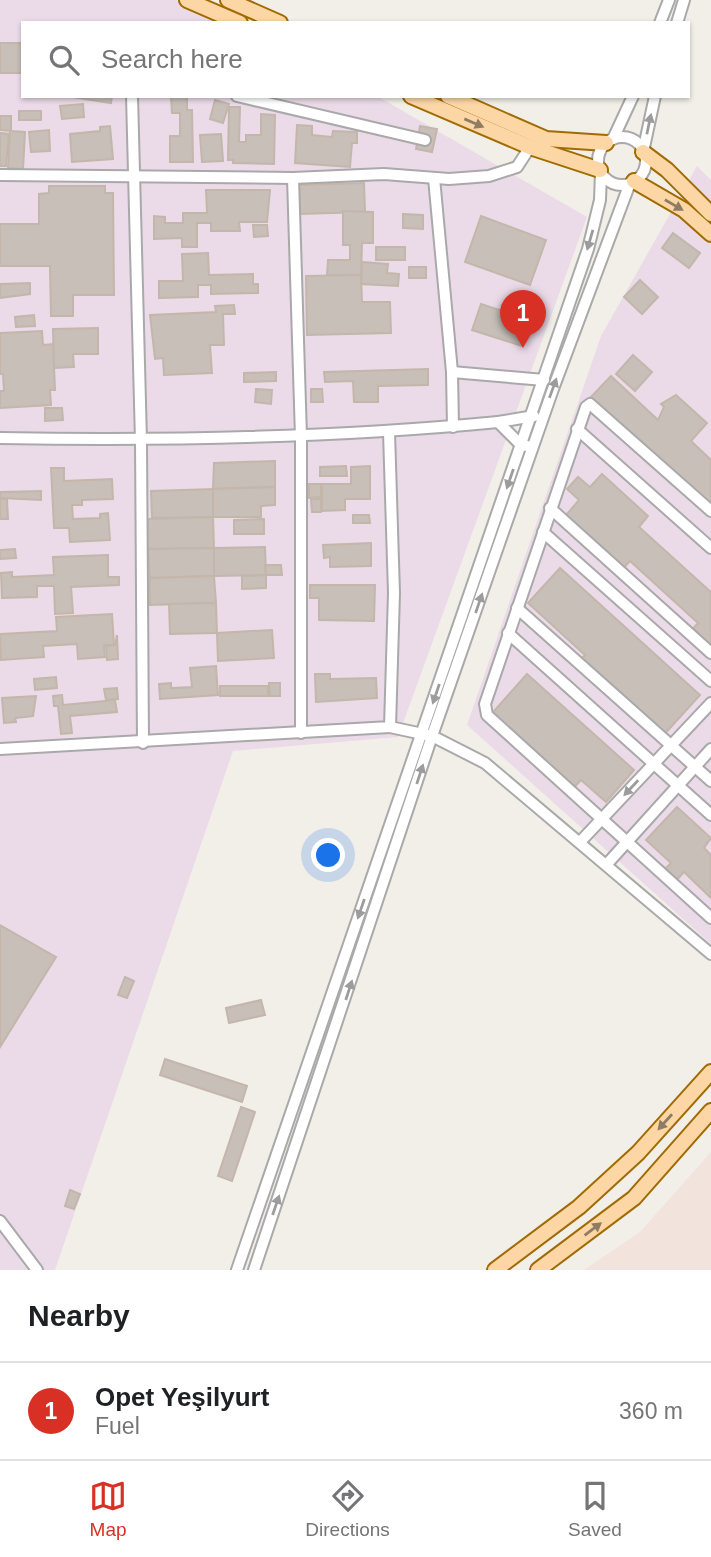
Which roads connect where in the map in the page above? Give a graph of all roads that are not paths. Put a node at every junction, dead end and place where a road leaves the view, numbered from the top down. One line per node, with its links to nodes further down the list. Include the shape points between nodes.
1 (187, 0): 5 (main road)
2 (228, 0): 6 (main road)
3 (669, 0): 7 (street)
4 (684, 0): 8 (street)
5 (235, 21)
6 (275, 21)
7 (661, 21)
8 (678, 21)
9 (132, 98): 20 (street)
10 (246, 98): 15 (street)
11 (416, 98): 17 (main road, one-way to 17)
12 (454, 98): 16 (main road, via 546,139)
13 (632, 98): 16 (street)
14 (655, 98): 18 (street, one-way to 14)
15 (425, 140)
16 (610, 141): 18 (street, via 629,139); 19 (street, via 598,157)
17 (530, 148): 19 (main road); 23 (street, via 517,167 489,176)
18 (643, 152): 24 (street, via 644,170); 25 (main road)
19 (601, 171): 24 (street, via 612,183); 28 (street, one-way to 28, via 600,200 588,249)
20 (135, 174): 21 (street); 22 (street); 37 (street)
21 (0, 175)
22 (293, 178): 23 (street, via 384,174); 35 (street)
23 (434, 178): 27 (street)
24 (632, 182): 26 (main road, one-way to 26, via 684,211); 29 (street, one-way to 24)
25 (711, 214)
26 (711, 234)
27 (452, 372): 28 (street); 32 (street)
28 (544, 380): 30 (street)
29 (544, 414): 30 (street); 38 (street)
30 (531, 416): 31 (street); 38 (street)
31 (498, 422): 32 (street); 38 (street)
32 (453, 427): 34 (street)
33 (577, 429): 39 (street); 40 (street, via 590,404); 42 (street)
34 (389, 432): 35 (street); 48 (street, via 394,593)
35 (302, 437): 37 (street); 49 (street)
36 (0, 438): 37 (street)
37 (141, 441): 51 (street)
38 (527, 446): 50 (street)
39 (550, 508): 41 (street); 45 (street)
40 (711, 512)
41 (543, 532): 43 (street); 46 (street)
42 (711, 548)
43 (517, 608): 44 (street); 52 (street)
44 (508, 634): 55 (street); 60 (street, via 485,704 487,715)
45 (711, 653)
46 (711, 681)
47 (711, 703): 52 (street)
48 (390, 727): 49 (street); 50 (street)
49 (301, 733): 51 (street)
50 (427, 735): 61 (street, via 485,763); 70 (street, one-way to 70); 71 (street, one-way to 50)
51 (143, 743): 53 (street)
52 (671, 745): 55 (street); 56 (street)
53 (0, 749)
54 (711, 749): 56 (street)
55 (653, 764): 58 (street); 60 (street, one-way to 60)
56 (695, 767): 57 (street); 58 (street)
57 (711, 781)
58 (678, 786): 59 (street); 62 (street)
59 (711, 815)
60 (602, 819): 61 (street); 62 (street)
61 (580, 842): 63 (street)
62 (627, 842): 63 (street); 64 (street)
63 (607, 864): 65 (street)
64 (711, 918)
65 (711, 954)
66 (711, 1072): 72 (main road, one-way to 72, via 638,1153 579,1207)
67 (711, 1111): 73 (main road, one-way to 67, via 634,1198)
68 (0, 1222): 69 (street)
69 (37, 1270)
70 (237, 1270)
71 (254, 1270)
72 (495, 1270)
73 (538, 1270)

